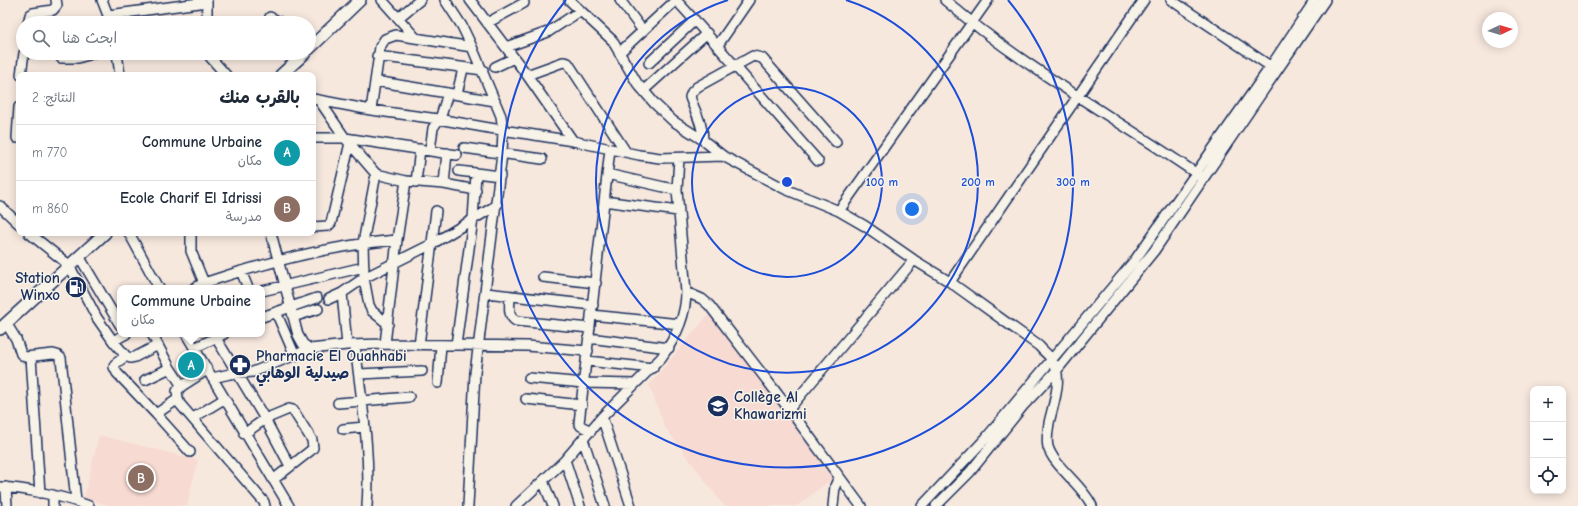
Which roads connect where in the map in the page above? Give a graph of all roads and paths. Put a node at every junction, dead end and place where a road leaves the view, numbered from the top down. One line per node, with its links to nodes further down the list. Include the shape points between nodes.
1 (56, 0): 22 (street, via 53,10 32,13)
2 (102, 0): 23 (street)
3 (360, 0): 32 (main road)
4 (382, 0): 26 (street)
5 (420, 0): 26 (street)
6 (445, 0): 35 (street)
7 (470, 0): 28 (street)
8 (582, 0): 21 (street)
9 (620, 0): 30 (street)
10 (676, 0): 27 (street); 30 (street)
11 (749, 0): 34 (street)
12 (945, 0): 29 (street)
13 (988, 0): 29 (street)
14 (1144, 0): 58 (street)
15 (1170, 0): 47 (street)
16 (1315, 0): 47 (street)
17 (1325, 0): 47 (street)
18 (207, 1): 24 (street); 25 (street)
19 (512, 3): 20 (street); 28 (street)
20 (524, 3)
21 (574, 5): 36 (street, via 548,32); 37 (street, via 612,40)
22 (30, 16)
23 (109, 16)
24 (126, 16)
25 (207, 16)
26 (398, 18): 33 (street)
27 (695, 20): 31 (street); 44 (street)
28 (487, 23): 36 (street)
29 (972, 24): 58 (street); 95 (street)
30 (643, 30): 37 (street)
31 (707, 33): 34 (street); 56 (street)
32 (316, 37)
33 (415, 37): 35 (street); 38 (street, via 389,37 381,42)
34 (718, 45): 46 (street)
35 (472, 47): 49 (street)
36 (506, 47): 39 (street)
37 (619, 53): 56 (street)
38 (377, 56): 48 (street); 55 (street)
39 (514, 58): 45 (street); 54 (street)
40 (23, 60): 50 (street)
41 (118, 60): 51 (street)
42 (212, 60): 52 (street)
43 (297, 60): 53 (main road)
44 (649, 63)
45 (495, 67)
46 (735, 67): 65 (street, via 692,92 690,97 700,119); 68 (street, via 753,56 762,58); 78 (street)
47 (1274, 68): 84 (street)
48 (463, 69): 49 (street); 57 (street)
49 (483, 70): 60 (street)
50 (21, 72)
51 (120, 72)
52 (223, 72)
53 (284, 72)
54 (527, 75): 67 (street); 72 (street, via 563,62 568,63)
55 (375, 81): 57 (street); 61 (street)
56 (644, 90): 65 (street, via 669,117)
57 (453, 94): 60 (street); 62 (street)
58 (1078, 97): 84 (street); 116 (street)
59 (316, 100): 61 (street); 66 (street)
60 (495, 101): 63 (street)
61 (371, 110): 62 (street)
62 (438, 119): 63 (street); 71 (street, via 433,128)
63 (503, 130): 67 (street); 74 (street)
64 (316, 138): 66 (street)
65 (703, 140): 75 (street)
66 (347, 141): 69 (street); 80 (street); 98 (street, via 331,223 328,226)
67 (573, 141): 70 (street)
68 (836, 142)
69 (420, 149): 71 (street); 86 (street)
70 (610, 149): 72 (street); 82 (street)
71 (430, 150): 73 (street)
72 (626, 152): 76 (street, via 660,158)
73 (447, 153): 74 (street); 87 (street)
74 (502, 154): 77 (street); 83 (street)
75 (723, 156): 76 (street); 95 (street, via 785,189)
76 (679, 158): 89 (street)
77 (542, 159)
78 (818, 162)
79 (459, 171): 81 (street)
80 (376, 174): 85 (street); 105 (street)
81 (476, 174): 83 (street); 88 (street)
82 (607, 174): 89 (street); 90 (street)
83 (500, 176): 91 (street)
84 (1199, 176): 162 (street, via 1135,260); 166 (street, via 1154,251)
85 (406, 181): 86 (street); 104 (street)
86 (416, 182): 87 (street)
87 (444, 184): 88 (street)
88 (476, 190): 96 (street)
89 (677, 190): 94 (street)
90 (604, 201): 94 (street); 118 (street)
91 (497, 205): 96 (street); 126 (street)
92 (0, 206): 97 (street)
93 (436, 211): 106 (street)
94 (678, 211): 124 (street)
95 (839, 211): 108 (street)
96 (473, 218): 106 (street); 153 (street)
97 (16, 221)
98 (316, 227)
99 (33, 236): 111 (street)
100 (102, 236): 107 (main road)
101 (131, 236): 119 (street)
102 (191, 236): 117 (street, via 191,251)
103 (272, 236): 109 (street)
104 (397, 240): 105 (street); 110 (street)
105 (363, 243): 109 (street); 112 (street)
106 (432, 244): 110 (street); 151 (street)
107 (79, 256): 111 (main road); 137 (street)
108 (914, 260): 116 (street); 184 (street)
109 (279, 261): 113 (street); 122 (street)
110 (395, 263): 115 (street); 138 (street)
111 (69, 265): 140 (main road); 147 (street)
112 (364, 267): 115 (street); 122 (street)
113 (241, 271): 117 (street); 121 (street)
114 (543, 277): 118 (street)
115 (364, 278): 125 (street); 138 (street, via 372,311)
116 (950, 282): 162 (street, via 1039,346)
117 (204, 283): 120 (street)
118 (596, 283): 130 (street)
119 (157, 285)
120 (200, 285)
121 (247, 285)
122 (286, 285): 123 (street); 131 (street)
123 (265, 290)
124 (686, 292): 139 (street, via 686,304); 184 (street, via 709,305)
125 (342, 293): 129 (street); 150 (street)
126 (486, 293): 127 (street); 154 (street)
127 (510, 296): 130 (street); 141 (street, via 510,313 516,320)
128 (317, 298): 131 (street)
129 (329, 299)
130 (593, 305): 134 (street)
131 (290, 307): 133 (street); 136 (street)
132 (318, 309): 136 (street)
133 (276, 312): 135 (street); 159 (street)
134 (591, 314): 139 (street); 141 (street)
135 (265, 316)
136 (293, 317): 157 (street, via 301,340)
137 (117, 320)
138 (388, 324): 148 (street)
139 (680, 324): 156 (street)
140 (3, 326): 161 (street, via 16,339 21,354)
141 (590, 328): 146 (street)
142 (120, 337): 147 (street)
143 (154, 337): 149 (street)
144 (188, 337): 155 (street)
145 (213, 337): 155 (street); 168 (street)
146 (589, 338): 156 (street); 160 (street)
147 (113, 341): 158 (street)
148 (385, 344): 150 (street); 151 (street)
149 (158, 345): 158 (street, via 135,357); 163 (street)
150 (351, 345): 157 (street); 169 (street)
151 (419, 345): 152 (street)
152 (441, 345): 153 (street); 173 (street)
153 (456, 345): 154 (street)
154 (479, 345): 160 (street, via 527,346); 210 (street, via 472,412)
155 (194, 348): 165 (street)
156 (669, 348): 164 (street)
157 (310, 349): 159 (street)
158 (126, 356): 185 (street, via 115,364 117,373)
159 (294, 356): 168 (street, via 253,372)
160 (587, 356): 164 (street); 174 (street)
161 (30, 357): 201 (street); 203 (street, via 53,354 61,358)
162 (1052, 359): 166 (street); 218 (street, via 965,461)
163 (170, 368): 172 (street); 176 (street)
164 (653, 368): 175 (street)
165 (207, 370): 170 (street); 176 (street)
166 (1057, 370): 219 (street, via 1023,406 970,472); 220 (street, via 1047,434 1048,447 1085,493)
167 (422, 371): 169 (street)
168 (237, 374): 170 (street); 188 (street)
169 (359, 374): 181 (street)
170 (212, 378): 179 (street)
171 (529, 378): 174 (street)
172 (145, 380)
173 (438, 383)
174 (584, 383): 175 (street); 183 (street)
175 (635, 384): 186 (street)
176 (182, 386): 178 (street, via 176,391)
177 (409, 397): 181 (street)
178 (178, 399): 185 (street); 187 (street)
179 (224, 399): 187 (street); 192 (street)
180 (526, 399): 183 (street)
181 (362, 401): 182 (street); 189 (street)
182 (338, 403)
183 (582, 405): 191 (street, via 581,426)
184 (788, 409): 197 (street)
185 (156, 414): 194 (street)
186 (602, 417): 191 (street); 215 (street)
187 (193, 418): 207 (street)
188 (266, 419): 192 (street); 196 (street); 196 (street, via 285,410 293,410 312,440 313,448)
189 (365, 427): 190 (street); 209 (street)
190 (343, 429)
191 (591, 431): 193 (street)
192 (244, 434): 198 (street)
193 (583, 440): 195 (street); 214 (street)
194 (190, 452)
195 (565, 460): 199 (street); 213 (street)
196 (290, 466): 198 (street)
197 (839, 477): 216 (street, via 835,486); 217 (street)
198 (273, 480): 208 (street)
199 (543, 481): 211 (street); 212 (street)
200 (3, 487): 201 (street); 204 (street)
201 (40, 493): 202 (street)
202 (53, 496): 203 (street); 205 (street)
203 (76, 501): 206 (street)
204 (7, 506)
205 (53, 506)
206 (89, 506)
207 (266, 506)
208 (289, 506)
209 (367, 506)
210 (468, 506)
211 (516, 506)
212 (553, 506)
213 (580, 506)
214 (605, 506)
215 (631, 506)
216 (833, 506)
217 (860, 506)
218 (922, 506)
219 (936, 506)
220 (1092, 506)

